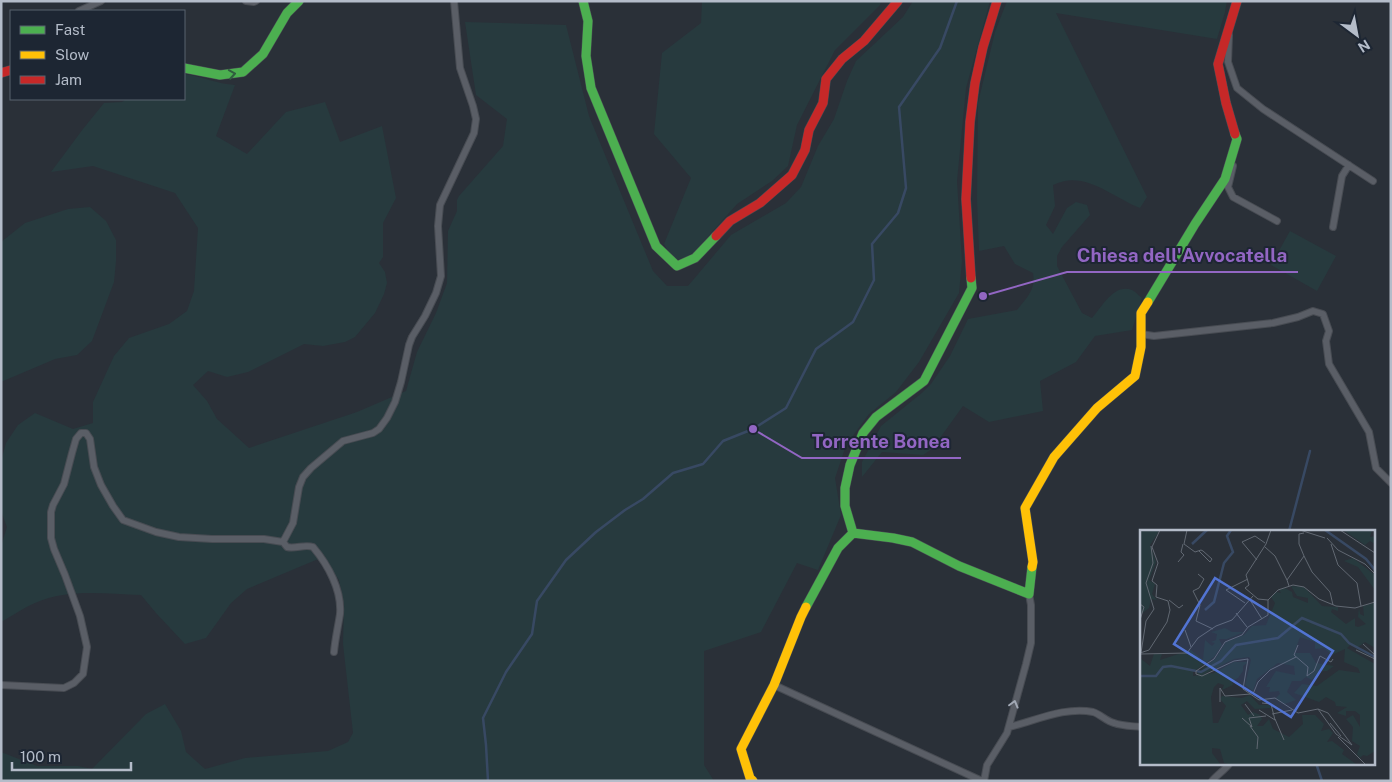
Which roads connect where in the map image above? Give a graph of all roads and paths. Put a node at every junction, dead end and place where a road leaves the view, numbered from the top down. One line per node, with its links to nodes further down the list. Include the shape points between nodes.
1 (101, 1): 10 (street)
2 (246, 1): 3 (street)
3 (256, 1)
4 (300, 1): 12 (street, one-way to 4, via 220,75 243,72 263,54 287,13)
5 (454, 1): 21 (street, via 460,68 476,119 474,134 440,205 441,276 436,293 408,345 401,382 387,418 372,433 343,441 334,447 303,477 293,523)
6 (898, 1): 9 (street, via 826,79 823,103 792,175 760,203 730,221 695,258 677,266 656,246 590,88)
7 (998, 1): 20 (street, via 983,47 970,122 966,199 972,288 924,381 876,417 863,433 845,488 845,506)
8 (1237, 1): 11 (street)
9 (585, 6)
10 (81, 10)
11 (1230, 21): 13 (street, via 1218,64 1237,139); 14 (street, via 1228,62 1236,88 1263,110)
12 (185, 68)
13 (1232, 155): 16 (street, via 1236,157 1228,187 1233,197); 18 (street, via 1225,180 1141,312)
14 (1349, 165): 15 (street); 17 (street, via 1342,176)
15 (1373, 181)
16 (1276, 221)
17 (1333, 227)
18 (1141, 334): 19 (street, via 1154,336 1273,323 1313,311 1323,314 1329,331 1326,341 1329,364 1369,432 1376,468); 22 (street, via 1135,376 1097,408 1054,457 1025,508 1033,562)
19 (1391, 483)
20 (853, 533): 22 (street, via 912,542 959,566); 24 (street, via 838,548 801,617)
21 (283, 542): 23 (street, via 286,547 313,547 336,585 340,612); 25 (street, via 264,538 179,537 123,520 101,485 94,467 90,439 86,433 81,433 76,440 64,484 53,504 51,538 80,616 87,647 83,674 64,688)
22 (1029, 594): 27 (street, one-way to 22, via 1030,643)
23 (334, 652)
24 (774, 684): 29 (street, via 741,749 750,778); 30 (street)
25 (1, 685)
26 (1140, 726): 27 (street, via 1113,723 1093,712 1079,711 1032,719)
27 (1009, 727): 30 (street, via 987,765)
28 (1229, 764): 31 (street)
29 (754, 781)
30 (983, 781)
31 (1212, 781)

